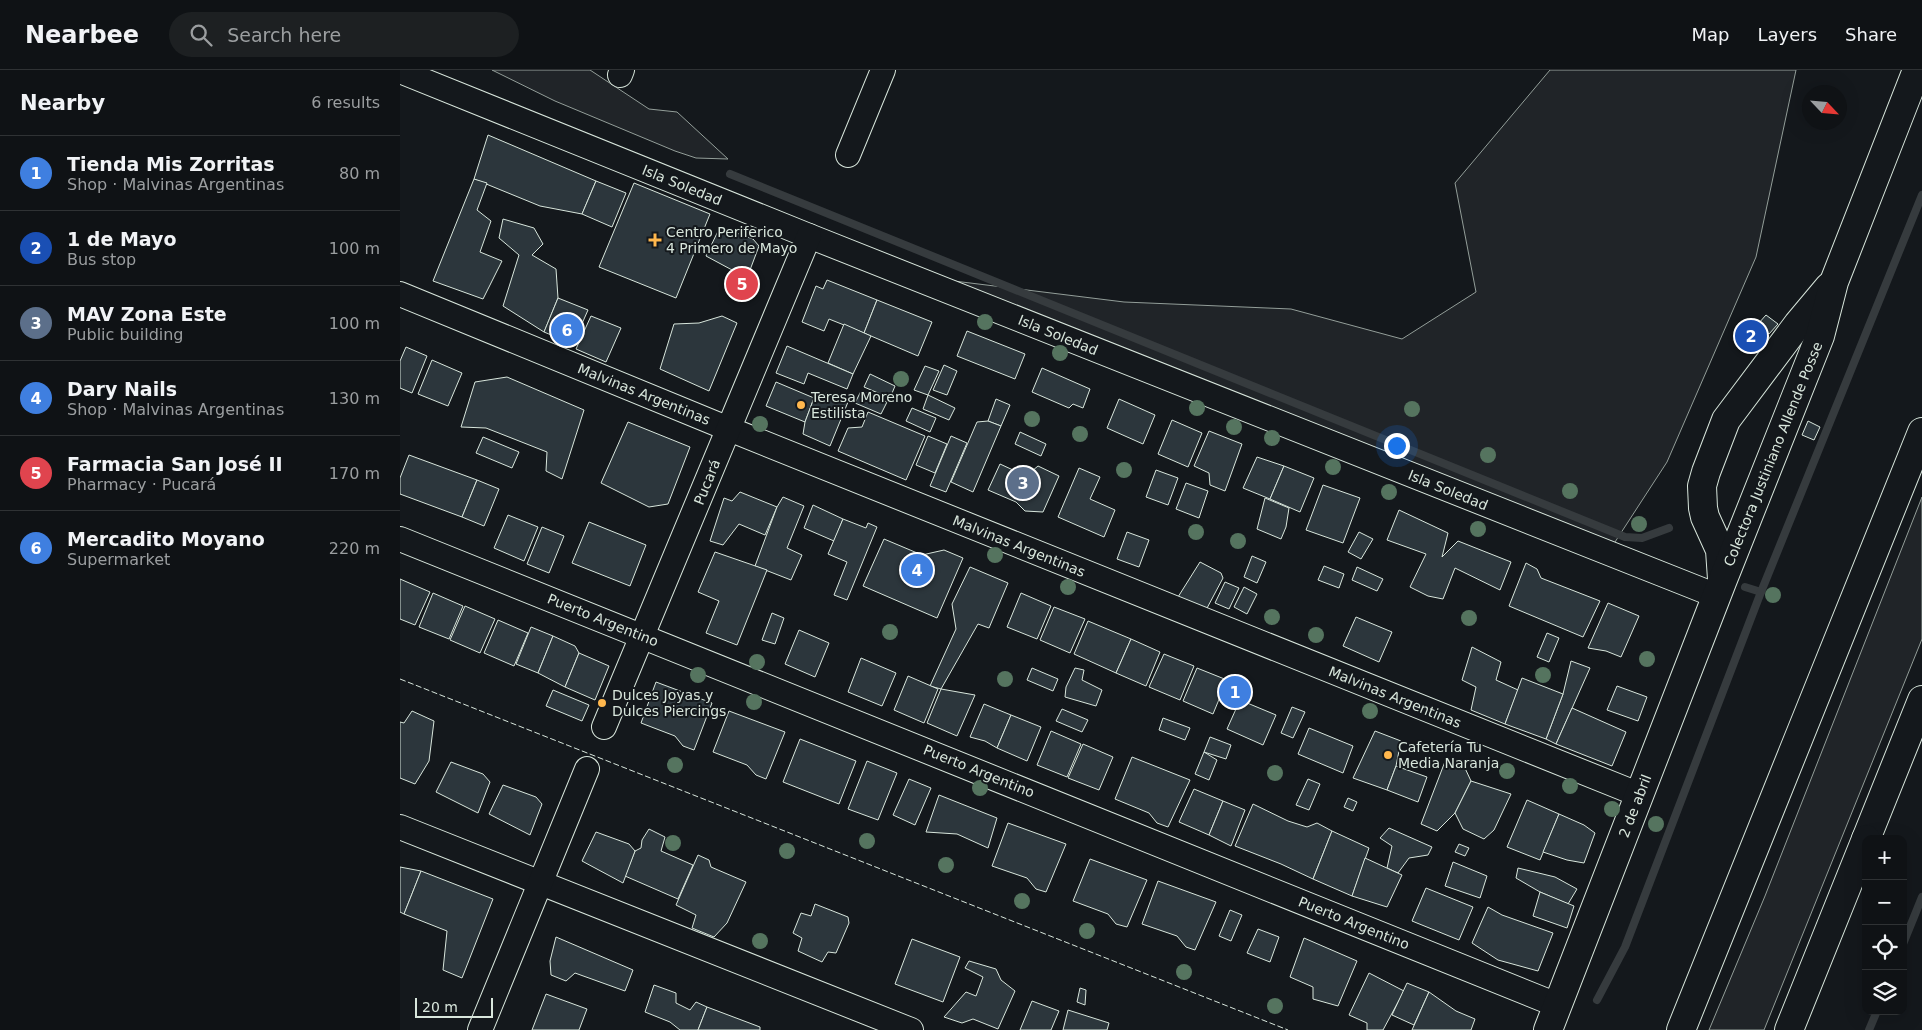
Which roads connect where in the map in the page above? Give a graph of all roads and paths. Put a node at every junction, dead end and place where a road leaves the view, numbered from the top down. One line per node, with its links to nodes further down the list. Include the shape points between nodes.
1 (883, 70): 4 (street)
2 (1918, 70): 6 (main road, Colectora Justiniano Allende Posse)
3 (400, 71): 5 (street, Isla Soledad)
4 (848, 155)
5 (809, 236): 8 (street, Pucará); 11 (street, Isla Soledad)
6 (1834, 282): 11 (main road, Colectora Justiniano Allende Posse, via 1820,336); 11 (main road, Colectora Justiniano Allende Posse, via 1726,420 1706,472 1702,486 1704,508 1720,550)
7 (400, 294): 8 (street, Malvinas Argentinas)
8 (729, 429): 12 (street, Pucará); 16 (street, Malvinas Argentinas)
9 (1922, 432): 24 (main road)
10 (400, 539): 12 (street, Puerto Argentino)
11 (1719, 589): 16 (main road, 2 de abril)
12 (644, 636): 14 (street, Pucará); 21 (street, Puerto Argentino)
13 (1922, 700): 18 (main road)
14 (604, 727)
15 (587, 769): 20 (street)
16 (1640, 795): 21 (main road, 2 de abril)
17 (400, 826): 20 (street)
18 (1868, 835)
19 (1862, 849): 25 (main road)
20 (540, 883): 22 (street); 23 (street)
21 (1553, 1018)
22 (480, 1030)
23 (911, 1030)
24 (1681, 1030)
25 (1789, 1030)

